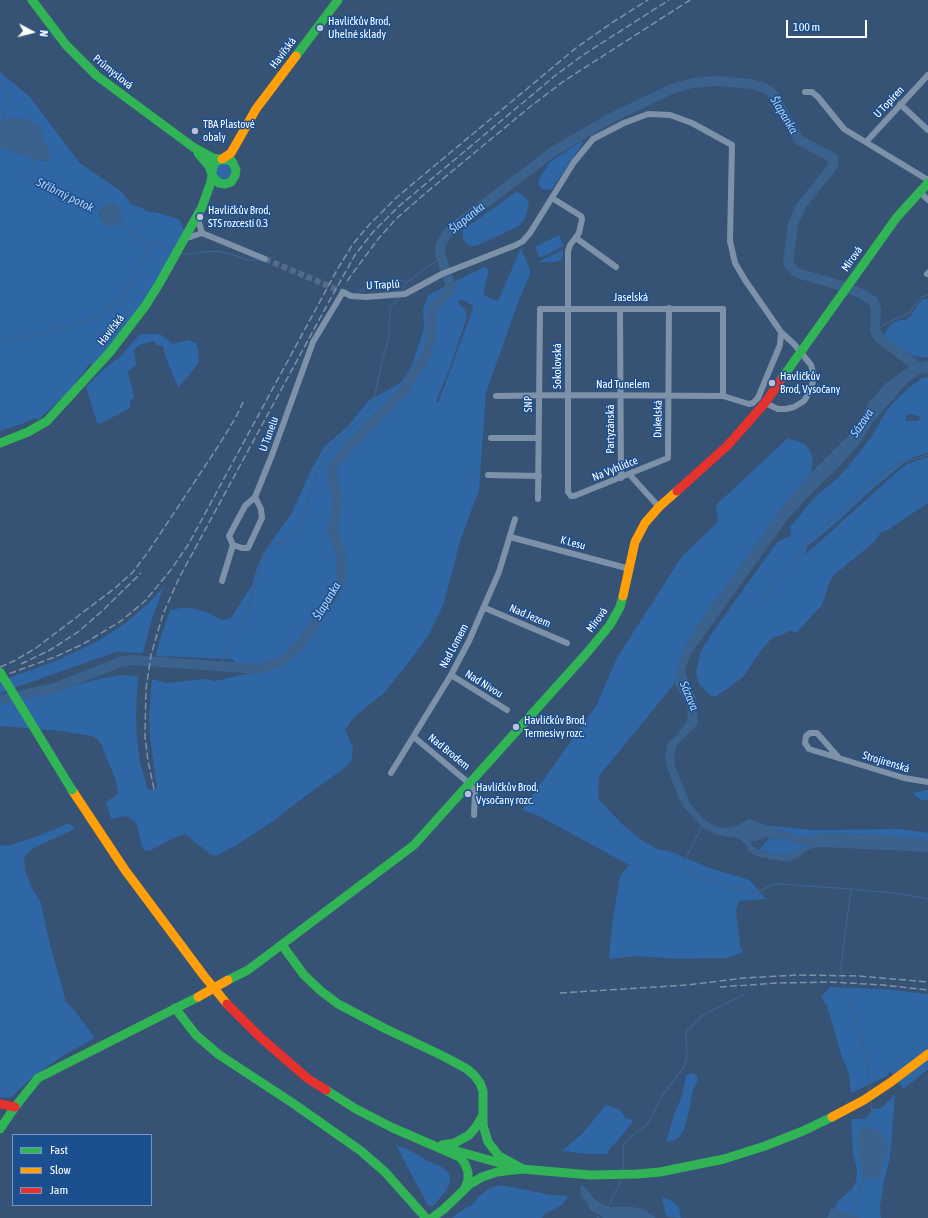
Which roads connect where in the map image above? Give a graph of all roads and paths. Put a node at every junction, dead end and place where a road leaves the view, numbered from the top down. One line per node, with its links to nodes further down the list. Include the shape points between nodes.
1 (32, 0): 9 (street, Průmyslová, via 73,54 106,83)
2 (338, 0): 6 (street, Havířská)
3 (928, 75): 5 (street, U Topíren)
4 (805, 92): 8 (street, via 812,92 844,129)
5 (900, 104): 7 (street); 8 (street, U Topíren)
6 (249, 121): 10 (street, Havířská, via 232,151); 11 (street, Havířská)
7 (928, 130)
8 (866, 142): 13 (street)
9 (193, 148): 10 (street, Průmyslová, via 213,158); 12 (street, Průmyslová)
10 (222, 159): 11 (street, via 230,161); 12 (street, Havířská, via 214,163)
11 (236, 167): 15 (street, Havířská, via 234,178)
12 (212, 173): 15 (street, via 218,182); 19 (street, Havířská, via 212,180)
13 (928, 180)
14 (928, 183): 16 (street, Mírová)
15 (225, 184): 19 (street, Havířská, via 217,188)
16 (920, 192): 18 (street); 31 (street, Mírová, via 897,217)
17 (552, 198): 21 (street, Sokolovská, via 582,216); 25 (street, U Traplů, via 530,233 516,245 442,274 405,294 366,297 351,296); 30 (street, U Traplů, via 574,162 593,139 648,114 670,115 692,123 732,145 730,241 733,257 737,268)
18 (928, 200)
19 (200, 211): 20 (street); 22 (street, Havířská)
20 (202, 233): 22 (street); 23 (street)
21 (576, 238): 24 (street); 26 (street, Sokolovská, via 568,251)
22 (184, 239): 41 (street, Havířská, via 146,305 89,376 47,421)
23 (265, 259)
24 (616, 266)
25 (344, 292): 47 (street, U Tunelu, via 313,342)
26 (568, 308): 27 (street, Jaselská); 29 (street, Jaselská); 32 (street, Sokolovská)
27 (620, 308): 28 (street, Jaselská); 33 (street, Partyzánská)
28 (669, 308): 36 (street, Dukelská); 37 (street, Jaselská, via 723,309)
29 (540, 309): 35 (street, SNP)
30 (781, 332): 31 (street); 37 (street, Nad Tunelem, via 780,345 758,398 750,404)
31 (802, 352): 38 (street, Mírová); 38 (street, via 812,364 814,376 811,390 804,401 786,409 778,409)
32 (568, 395): 33 (street, Nad Tunelem); 35 (street, Nad Tunelem); 48 (street, Sokolovská)
33 (621, 395): 36 (street, Nad Tunelem); 46 (street, Partyzánská)
34 (496, 396): 35 (street, Nad Tunelem)
35 (538, 396): 40 (street, SNP)
36 (669, 396): 37 (street, Nad Tunelem); 42 (street, Dukelská)
37 (723, 396)
38 (765, 403): 50 (street, Mírová, via 728,445)
39 (491, 438): 40 (street)
40 (539, 438): 45 (street, SNP)
41 (0, 443)
42 (668, 458): 44 (street, Na Vyhlídce)
43 (488, 475): 45 (street)
44 (630, 475): 46 (street, Na Vyhlídce); 50 (street)
45 (539, 476): 49 (street, SNP)
46 (620, 478): 48 (street, Na Vyhlídce)
47 (255, 496): 53 (street, U Tunelu, via 245,506 229,536); 53 (street, via 262,518 248,548)
48 (570, 496)
49 (538, 499)
50 (659, 507): 54 (street, Mírová, via 639,532)
51 (515, 519): 52 (street, Nad Lomem)
52 (510, 537): 54 (street, K Lesu); 56 (street, Nad Lomem)
53 (233, 545): 55 (street, U Tunelu)
54 (630, 569): 65 (street, Mírová, via 621,605 606,630)
55 (222, 581)
56 (484, 608): 57 (street, Nad Jezem); 59 (street, Nad Lomem)
57 (567, 643)
58 (0, 672): 74 (street, bridge, via 72,790 125,870 221,998 260,1038 307,1078 356,1109)
59 (451, 675): 60 (street, Nad Nivou); 61 (street, Nad Lomem)
60 (507, 710)
61 (414, 737): 63 (street, Nad Lomem); 65 (street, Nad Brodem)
62 (839, 758): 62 (street, Strojírenská, via 809,749 805,744 806,736 817,733); 64 (street, Strojírenská, via 904,778)
63 (391, 773)
64 (928, 782)
65 (470, 784): 66 (street, via 475,791); 67 (street, Mírová, via 399,858)
66 (474, 815)
67 (282, 944): 68 (street, Mírová, bridge, via 248,970); 72 (street, via 304,975 338,1004 471,1072 483,1091)
68 (175, 1008): 71 (street, Mírová, via 38,1078); 77 (street, via 196,1035 218,1054 361,1151 385,1172)
69 (928, 1054): 75 (street, via 876,1093 843,1112 803,1131 724,1159 680,1169 638,1174 571,1174)
70 (0, 1104): 71 (street)
71 (15, 1107): 73 (street, Mírová)
72 (483, 1113): 74 (street, via 476,1127 464,1138 450,1144); 75 (street, via 484,1131 491,1147 504,1160)
73 (0, 1129)
74 (434, 1145): 75 (street); 76 (street, via 463,1160 468,1172)
75 (522, 1169): 76 (street, via 488,1174)
76 (465, 1188): 78 (street)
77 (426, 1218)
78 (432, 1218)

